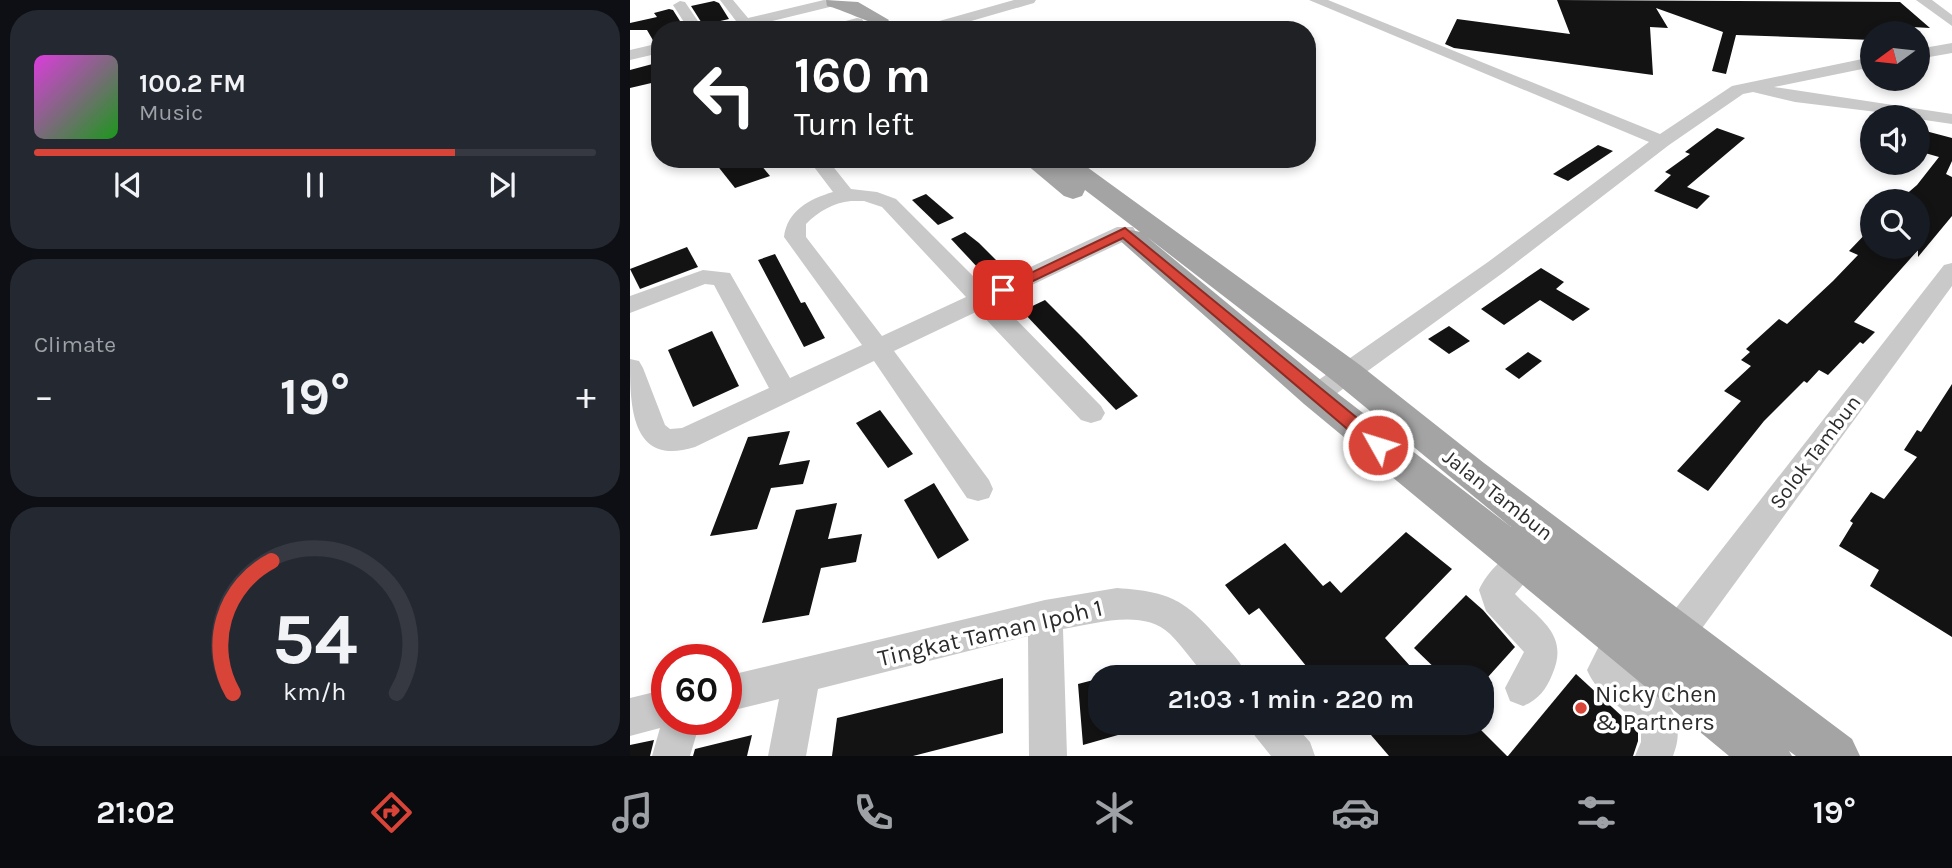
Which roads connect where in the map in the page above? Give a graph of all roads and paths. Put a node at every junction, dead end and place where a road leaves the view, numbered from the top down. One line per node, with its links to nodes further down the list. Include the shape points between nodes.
1 (1029, 0): 11 (street)
2 (1316, 0): 20 (street)
3 (1923, 0): 12 (street)
4 (726, 1): 8 (street)
5 (838, 2): 9 (street); 10 (main road)
6 (680, 5): 7 (street)
7 (691, 21)
8 (736, 21)
9 (760, 21)
10 (868, 21)
11 (955, 21)
12 (1952, 22)
13 (651, 48): 16 (street)
14 (1952, 48): 15 (street)
15 (1930, 52)
16 (630, 53)
17 (1860, 64): 18 (street)
18 (1751, 87): 19 (street); 20 (street, via 1738,90)
19 (1952, 119)
20 (1662, 141): 31 (street)
21 (824, 168): 24 (street)
22 (1043, 168): 25 (main road, Jalan Tambun)
23 (1071, 168): 31 (main road, Jalan Tambun)
24 (846, 195): 27 (street, via 874,195 889,202); 29 (street, via 804,213 796,223 795,237)
25 (1125, 232): 27 (street); 31 (main road, Jalan Tambun)
26 (1952, 270): 37 (street, Solok Tambun)
27 (981, 300): 29 (street); 33 (street)
28 (630, 305): 32 (street, via 703,277 722,278)
29 (879, 349): 32 (street); 34 (street)
30 (630, 368): 32 (street, via 653,431 664,440 685,439)
31 (1332, 385): 35 (main road, Jalan Tambun); 37 (main road, Jalan Tambun, via 1471,474)
32 (784, 391)
33 (1091, 413)
34 (978, 489)
35 (1524, 561): 40 (street, via 1496,590 1498,600 1541,645 1539,665); 42 (main road, Jalan Tambun, via 1621,638)
36 (1045, 616): 38 (street, Tingkat Taman Ipoh 1, via 1117,604 1155,607 1181,621); 39 (street, Tingkat Taman Ipoh 1); 49 (street)
37 (1677, 634): 53 (main road, Jalan Tambun)
38 (1219, 665)
39 (802, 677): 41 (street, Tingkat Taman Ipoh 1); 48 (street)
40 (1523, 688)
41 (742, 690)
42 (1665, 699): 51 (street, via 1662,743); 52 (main road, Jalan Tambun)
43 (651, 712): 44 (street)
44 (630, 717)
45 (677, 735): 47 (street)
46 (1278, 735): 50 (street)
47 (671, 756)
48 (788, 756)
49 (1048, 756)
50 (1296, 756)
51 (1654, 756)
52 (1767, 756)
53 (1835, 756)

